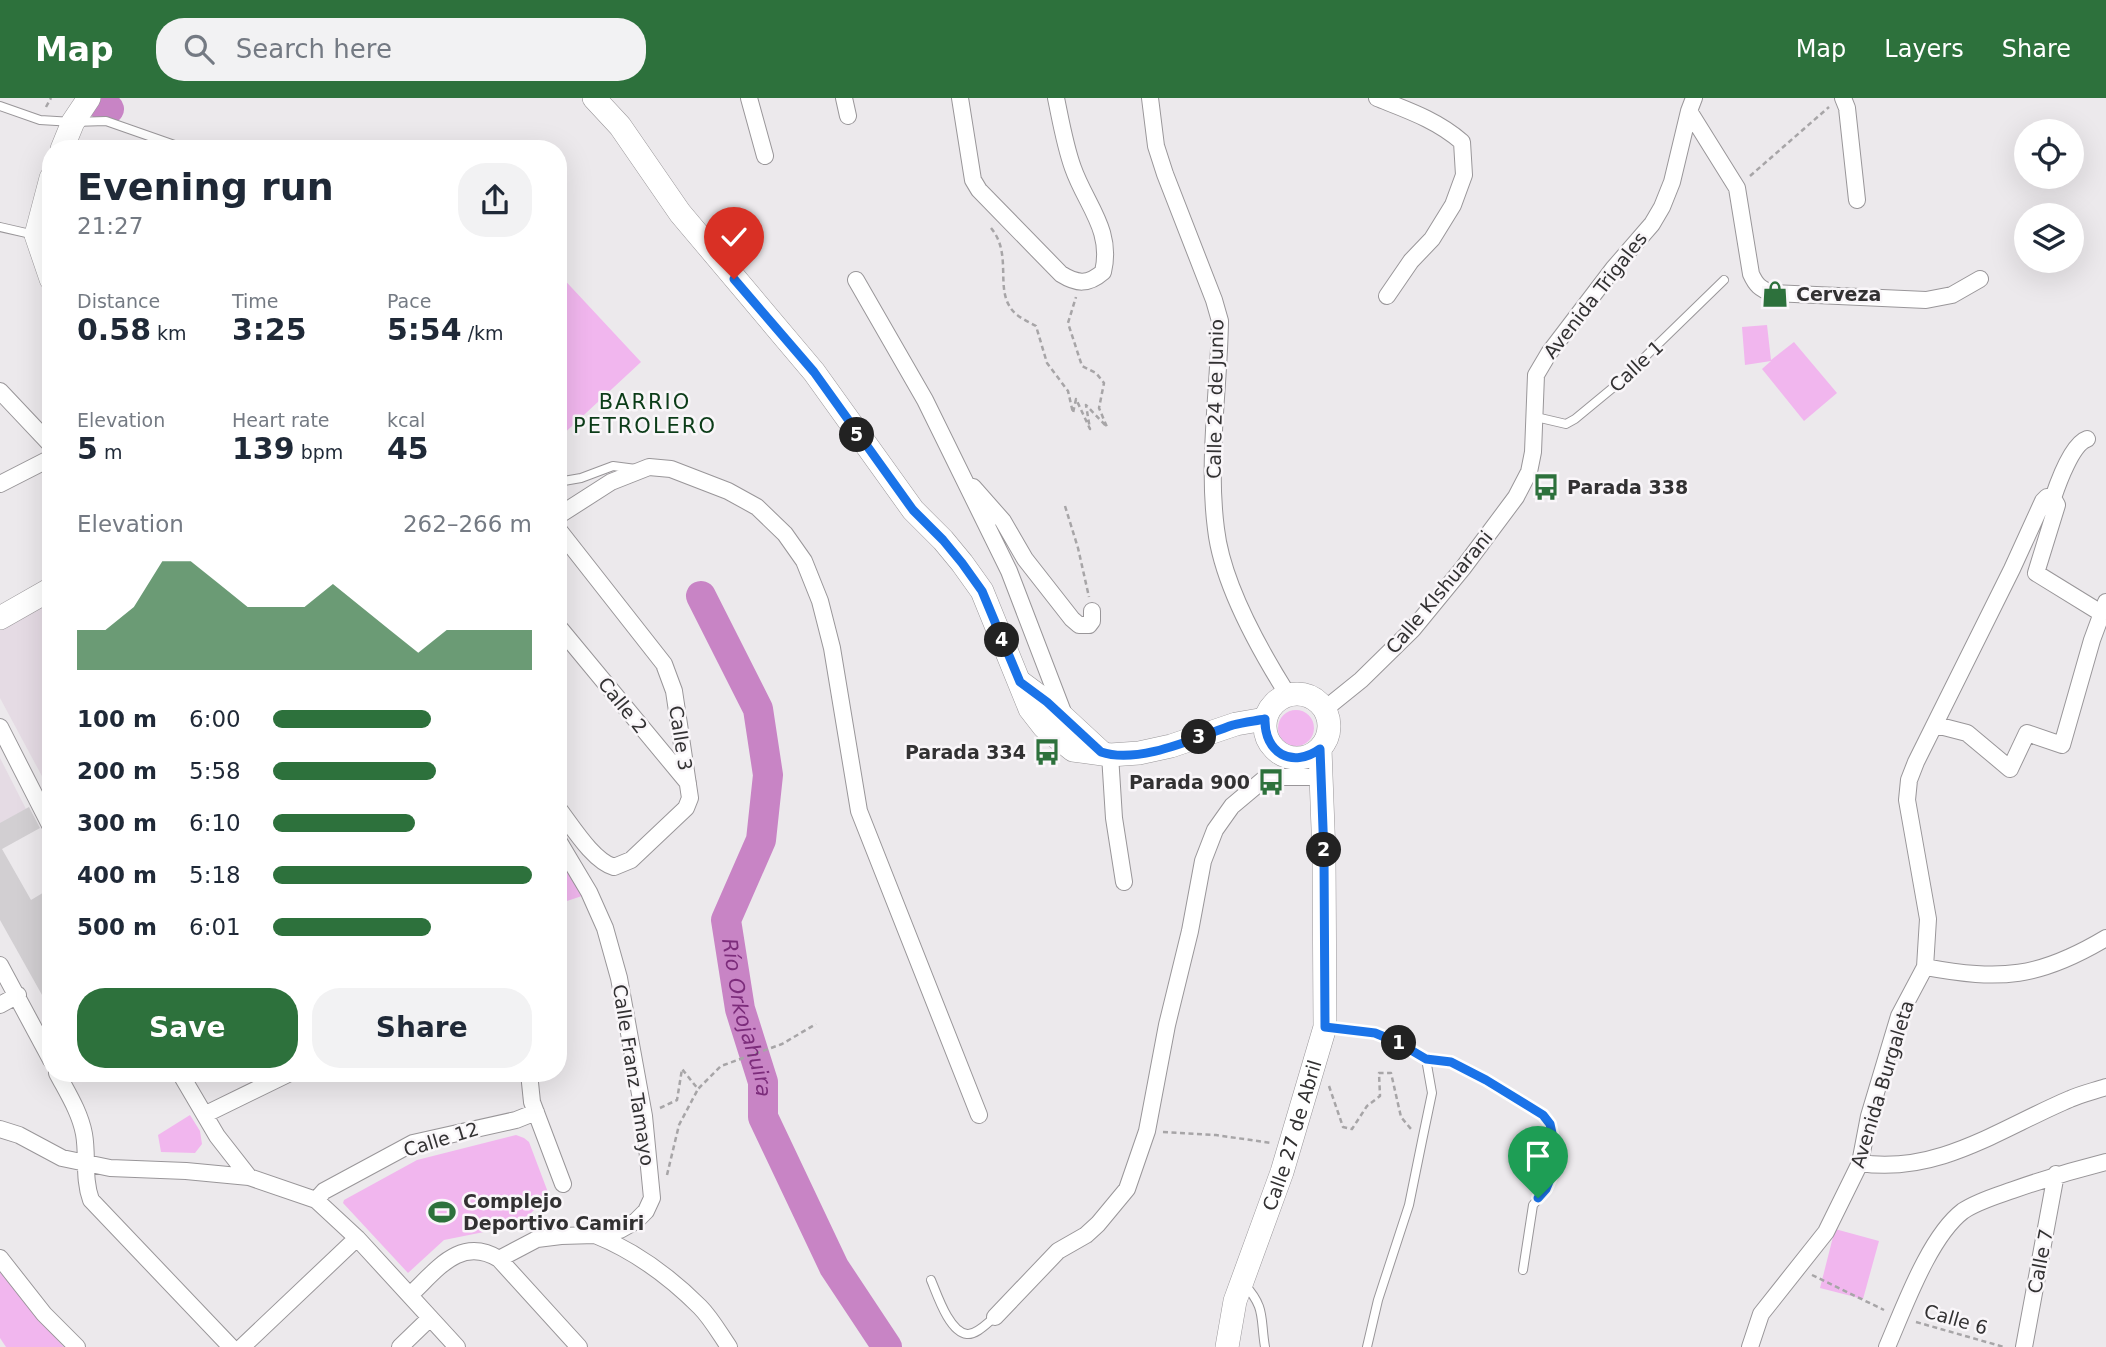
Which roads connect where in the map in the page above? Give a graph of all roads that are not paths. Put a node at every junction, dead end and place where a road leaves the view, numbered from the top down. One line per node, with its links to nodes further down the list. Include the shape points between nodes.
1 (594, 98): 47 (main road, via 620,126 680,213 814,372 913,510 962,563 982,591 1020,682)
2 (748, 98): 15 (street)
3 (844, 98): 12 (street)
4 (960, 98): 5 (street, via 970,172 979,190 1061,274 1081,283 1103,272 1106,250 1103,229 1073,168)
5 (1056, 98)
6 (1377, 98): 24 (street, via 1416,113 1462,142 1464,175 1453,205 1432,239)
7 (1152, 99): 43 (street, Calle 24 de Junio, via 1156,146 1220,321 1213,485 1221,556 1261,653)
8 (1836, 102): 16 (street, via 1847,108)
9 (1692, 104): 21 (street, via 1737,188 1756,285 1772,293 1926,300 1952,295); 26 (street, Avenida Trigales, via 1662,207 1542,363 1536,375)
10 (0, 106): 11 (lane, via 40,120)
11 (80, 111): 13 (main road); 14 (lane)
12 (848, 116)
13 (66, 140)
14 (160, 140)
15 (765, 156)
16 (1857, 200)
17 (42, 205): 19 (main road)
18 (0, 227): 19 (lane)
19 (36, 235): 20 (main road)
20 (42, 253)
21 (1980, 279)
22 (856, 280): 31 (street, via 925,400)
23 (1724, 280): 26 (lane, Calle 1, via 1576,419 1566,424)
24 (1387, 296)
25 (0, 391): 27 (street)
26 (1536, 417): 34 (street, Avenida Trigales, via 1529,472)
27 (42, 435)
28 (2087, 439): 35 (street, via 2078,445)
29 (42, 463): 33 (street)
30 (640, 470): 32 (lane, via 613,466); 36 (street); 72 (street, via 671,469 757,507 804,561 832,648 859,811)
31 (957, 470): 40 (street, via 1003,521 1025,559 1072,619 1089,625); 47 (street, via 1009,571)
32 (567, 480)
33 (0, 484)
34 (1516, 497): 44 (street, Calle KIshuarani, via 1413,629)
35 (2053, 498): 39 (street, via 2057,505 2036,573); 46 (street, Avenida Burgaleta, via 2043,501)
36 (567, 510)
37 (567, 540): 52 (street, Calle 3, via 664,664 674,691)
38 (42, 594): 41 (main road)
39 (2103, 608): 46 (street, via 2062,745 2027,733 2010,769 1967,733)
40 (1092, 611)
41 (0, 618)
42 (567, 636): 52 (street, Calle 2)
43 (1287, 695): 44 (main road, via 1309,696); 45 (main road, via 1273,704)
44 (1325, 709): 49 (main road, via 1329,730)
45 (1265, 719): 49 (main road, via 1268,739 1282,754 1302,758); 50 (main road, via 1171,746)
46 (1936, 725): 59 (street, Avenida Burgaleta, via 1916,762 1906,800 1928,919)
47 (1059, 726): 50 (main road)
48 (0, 727): 53 (street)
49 (1320, 749): 51 (main road, Calle 27 de Abril)
50 (1106, 754): 56 (street)
51 (1321, 777): 62 (main road, Calle 27 de Abril); 89 (street, via 1263,780 1231,806 1215,830 1203,861 1147,1131 1127,1189 1086,1235 1058,1251)
52 (688, 784): 54 (street, Calle 3, via 686,808 631,860 614,867 597,857)
53 (42, 809)
54 (567, 819)
55 (567, 855): 81 (street, Calle Franz Tamayo, via 605,928 619,978 644,1116 652,1198 636,1222)
56 (1124, 882)
57 (2106, 938): 59 (street, via 2052,966 2015,974 1976,975)
58 (0, 965): 60 (street)
59 (1925, 967): 75 (street, Avenida Burgaleta, via 1899,1016 1868,1116)
60 (18, 995): 61 (street); 63 (street)
61 (0, 1004)
62 (1325, 1027): 64 (lane, via 1375,1033); 87 (main road, Calle 27 de Abril, via 1282,1172)
63 (42, 1042)
64 (1426, 1059): 85 (lane, via 1465,1069 1543,1115 1550,1124 1551,1177 1533,1205); 100 (lane, via 1432,1093 1409,1205)
65 (62, 1082): 76 (street, via 83,1130)
66 (186, 1082): 71 (street)
67 (272, 1082): 71 (street)
68 (530, 1082): 70 (street)
69 (2106, 1087): 75 (street, via 2071,1098 1965,1148 1894,1166)
70 (536, 1112): 79 (street); 80 (street, Calle 12, via 413,1143 324,1191)
71 (206, 1114): 78 (street, via 228,1153)
72 (979, 1115)
73 (0, 1129): 76 (street)
74 (2106, 1162): 77 (street)
75 (1860, 1163): 101 (street, Avenida Burgaleta, via 1826,1232 1762,1314)
76 (85, 1164): 78 (street); 92 (street, via 92,1200)
77 (2056, 1174): 102 (street, via 1962,1212 1931,1252); 103 (street, Calle 7)
78 (249, 1177): 80 (street)
79 (563, 1184)
80 (316, 1200): 82 (street)
81 (595, 1235): 84 (street, via 537,1239); 97 (street, via 638,1255 677,1287 701,1308)
82 (358, 1238): 88 (street); 93 (street)
83 (0, 1258): 91 (street)
84 (499, 1259): 88 (street, via 488,1252 463,1252 451,1257); 96 (street)
85 (1523, 1270)
86 (931, 1280): 89 (lane, via 944,1312 960,1331 976,1332)
87 (1242, 1282): 98 (main road, Calle 27 de Abril); 99 (lane, via 1261,1307)
88 (410, 1295): 90 (street)
89 (995, 1317)
90 (430, 1318): 94 (street); 95 (street)
91 (77, 1347)
92 (232, 1347)
93 (242, 1347)
94 (400, 1347)
95 (457, 1347)
96 (579, 1347)
97 (729, 1347)
98 (1227, 1347)
99 (1265, 1347)
100 (1367, 1347)
101 (1750, 1347)
102 (1887, 1347)
103 (2024, 1347)

